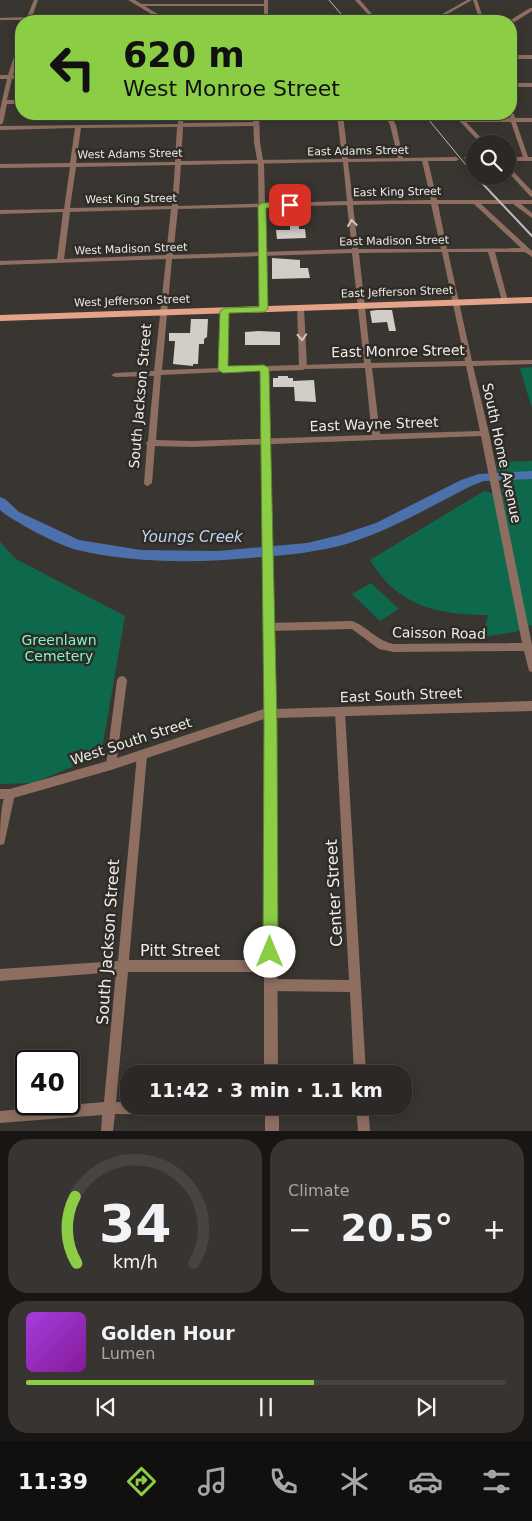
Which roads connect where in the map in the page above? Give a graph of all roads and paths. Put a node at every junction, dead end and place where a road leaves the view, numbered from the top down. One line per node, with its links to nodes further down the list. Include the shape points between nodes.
1 (36, 0): 9 (street)
2 (131, 0): 7 (street)
3 (357, 0): 12 (street)
4 (470, 0): 13 (street)
5 (475, 0): 14 (street)
6 (266, 2): 7 (street); 11 (street)
7 (140, 5): 10 (street)
8 (532, 9): 16 (street)
9 (31, 15)
10 (155, 15)
11 (266, 15)
12 (371, 15)
13 (443, 15)
14 (480, 15)
15 (0, 18): 17 (street)
16 (517, 18)
17 (15, 19)
18 (517, 57): 19 (street)
19 (532, 57)
20 (15, 62): 22 (street)
21 (0, 77): 22 (street)
22 (10, 77): 23 (street); 26 (street)
23 (15, 77)
24 (517, 85): 25 (street)
25 (532, 85)
26 (4, 102): 27 (street); 36 (street)
27 (15, 102)
28 (517, 118): 35 (street)
29 (180, 120): 38 (street, South Jackson Street)
30 (256, 120): 37 (street)
31 (341, 120): 47 (street)
32 (390, 120): 45 (street)
33 (462, 120): 41 (street)
34 (513, 120): 44 (street)
35 (532, 120)
36 (0, 123)
37 (256, 124): 38 (street); 48 (street)
38 (180, 126): 39 (street); 49 (street, South Jackson Street)
39 (78, 127): 40 (street); 50 (street)
40 (0, 128)
41 (476, 135)
42 (456, 159): 46 (street, East Adams Street)
43 (516, 159): 44 (street)
44 (529, 159)
45 (400, 160): 46 (street, East Adams Street); 47 (street, East Adams Street)
46 (425, 160): 54 (street, South Home Avenue)
47 (345, 161): 48 (street, East Adams Street); 58 (street)
48 (260, 162): 49 (street, West Adams Street); 59 (street)
49 (178, 164): 50 (street, West Adams Street); 60 (street, South Jackson Street)
50 (72, 165): 51 (street, West Adams Street); 61 (street)
51 (0, 166)
52 (516, 178): 53 (street)
53 (532, 195)
54 (435, 202): 55 (street, East King Street); 58 (street, East King Street); 64 (street, South Home Avenue)
55 (476, 202): 56 (street, East King Street); 66 (street)
56 (515, 202): 57 (street, East King Street); 63 (street)
57 (532, 202)
58 (349, 203): 59 (street, East King Street); 67 (street, one-way to 58)
59 (262, 206): 60 (street, West King Street); 68 (street)
60 (174, 208): 61 (street, West King Street); 70 (street, South Jackson Street)
61 (67, 210): 62 (street, West King Street); 71 (street)
62 (0, 212)
63 (532, 216)
64 (446, 250): 65 (street, East Madison Street); 67 (street, East Madison Street); 75 (street, South Home Avenue)
65 (490, 250): 66 (street, East Madison Street); 74 (street)
66 (526, 250): 69 (street)
67 (355, 251): 68 (street, East Madison Street); 76 (street)
68 (262, 254): 70 (street, West Madison Street); 78 (street)
69 (532, 255)
70 (170, 257): 71 (street, West Madison Street); 80 (street, South Jackson Street)
71 (60, 261): 72 (street, West Madison Street)
72 (0, 262)
73 (532, 300): 74 (main road, East Jefferson Street)
74 (505, 301): 75 (main road, East Jefferson Street)
75 (456, 302): 76 (main road, East Jefferson Street); 83 (street, South Home Avenue)
76 (361, 306): 77 (main road, East Jefferson Street); 84 (street)
77 (300, 308): 78 (main road, East Jefferson Street); 85 (street, one-way to 85)
78 (264, 309): 79 (main road, West Jefferson Street)
79 (225, 311): 80 (main road, West Jefferson Street); 87 (street)
80 (163, 312): 81 (main road, West Jefferson Street); 88 (street, South Jackson Street)
81 (0, 318)
82 (532, 362): 83 (street, East Monroe Street)
83 (468, 364): 84 (street, East Monroe Street); 90 (street, South Home Avenue)
84 (368, 366): 85 (street, East Monroe Street); 91 (street)
85 (303, 367): 86 (street, East Monroe Street)
86 (264, 368): 87 (street, East Monroe Street); 92 (street)
87 (223, 370): 88 (street)
88 (158, 373): 89 (street); 93 (street, South Jackson Street)
89 (115, 375)
90 (484, 433): 91 (street, East Wayne Street); 96 (street, South Home Avenue)
91 (376, 436): 92 (street, East Wayne Street)
92 (264, 441): 93 (street, East Wayne Street); 95 (street)
93 (150, 443): 94 (street, South Jackson Street)
94 (148, 482)
95 (268, 627): 96 (street, Caisson Road, via 358,626 382,646 394,648); 101 (street)
96 (527, 647): 97 (street, South Home Avenue)
97 (532, 668)
98 (122, 680): 103 (street)
99 (532, 706): 100 (street, East South Street)
100 (340, 712): 101 (street, East South Street); 110 (street, Center Street)
101 (270, 713): 102 (street, West South Street, via 255,715); 107 (street)
102 (142, 755): 103 (street, West South Street); 106 (street, South Jackson Street)
103 (111, 765): 104 (street, West South Street)
104 (5, 794): 105 (street)
105 (0, 840)
106 (125, 966): 107 (street, Pitt Street); 108 (street, Pitt Street); 113 (street, South Jackson Street)
107 (270, 966): 109 (street)
108 (0, 976)
109 (270, 985): 110 (street); 111 (street)
110 (355, 986): 112 (street, Center Street)
111 (272, 1065)
112 (359, 1065)
113 (110, 1108): 114 (street); 117 (street); 118 (street, South Jackson Street)
114 (120, 1108)
115 (272, 1115): 119 (street)
116 (363, 1115): 120 (street)
117 (0, 1117)
118 (108, 1131)
119 (272, 1131)
120 (364, 1131)

